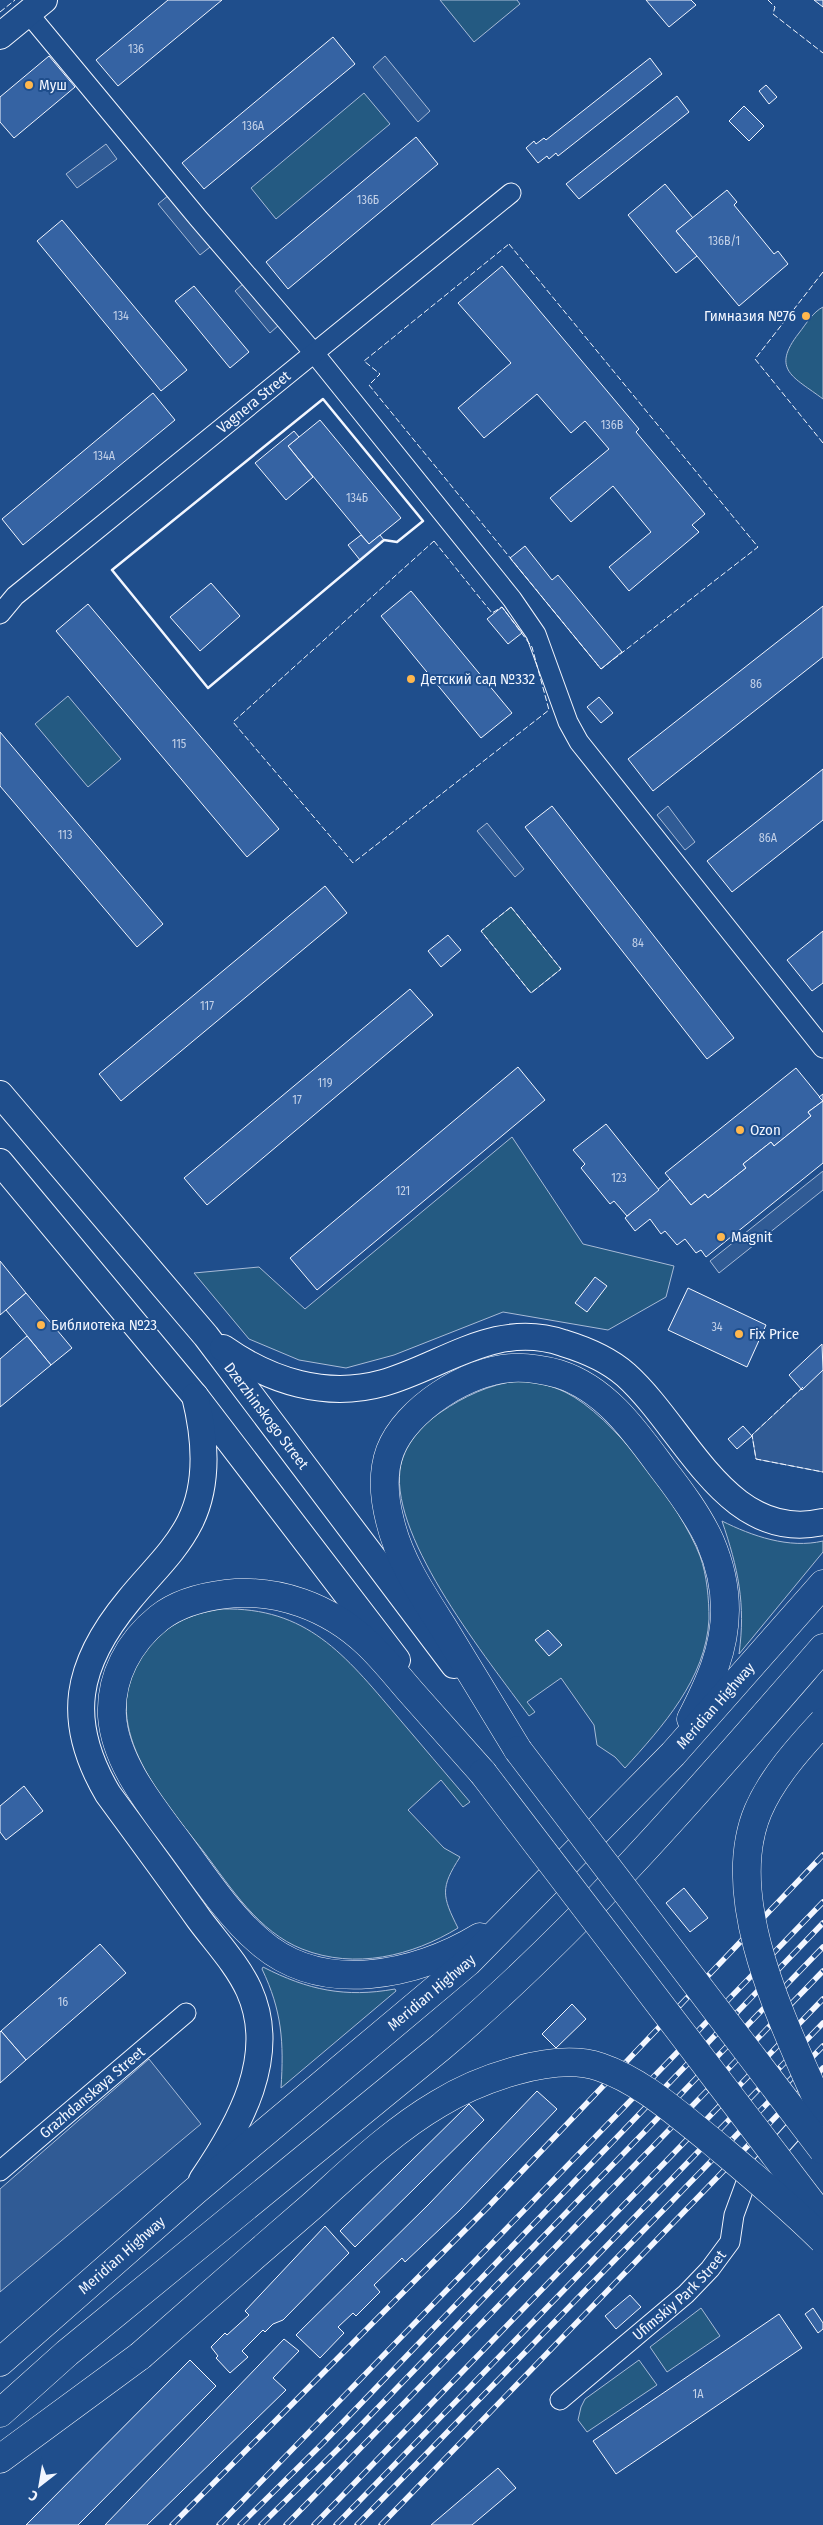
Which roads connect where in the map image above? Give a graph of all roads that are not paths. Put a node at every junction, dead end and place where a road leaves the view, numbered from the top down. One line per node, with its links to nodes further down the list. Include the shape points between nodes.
1 (36, 6): 2 (main road); 4 (street, via 217,241)
2 (0, 36)
3 (512, 193): 4 (street, Vagnera Street)
4 (314, 353): 5 (street, Vagnera Street, via 15,596); 6 (street, via 512,598 536,634 568,722 579,742)
5 (0, 614)
6 (823, 1048)
7 (0, 1094): 9 (main road, Dzerzhinskogo Street)
8 (0, 1162): 10 (main road)
9 (206, 1336): 11 (main road, via 262,1372 302,1386 332,1389 383,1383 492,1340 537,1338 559,1341 604,1359 625,1374 643,1391 715,1481 749,1512 782,1524); 15 (main road, Dzerzhinskogo Street)
10 (195, 1396): 17 (main road); 24 (main road, via 204,1444 201,1481 193,1514 180,1539 103,1635 85,1673 79,1707 87,1750 96,1774 236,1969 253,2003 258,2037 254,2081 230,2139)
11 (823, 1522)
12 (823, 1584): 16 (main road, Meridian Highway)
13 (823, 1648): 29 (main road, via 671,1821 501,1993 396,2084 67,2353)
14 (823, 1722): 21 (main road, bridge, via 782,1771 758,1812 750,1841 747,1888 762,1958)
15 (518, 1750): 16 (main road, via 414,1581 397,1546 385,1495 384,1471 390,1450 407,1423 441,1394 486,1373 510,1368 560,1374 603,1398 623,1417 657,1460 696,1515 709,1540 724,1587 721,1646 708,1686); 22 (main road, bridge)
16 (672, 1754): 18 (main road, Meridian Highway)
17 (483, 1773): 18 (main road, via 367,1643 335,1618 296,1601 264,1594 236,1593 176,1607 135,1642 115,1681 112,1694 114,1730 126,1764 139,1786 242,1925 278,1954 325,1972 349,1975 399,1970 424,1965 470,1944); 25 (main road, bridge)
18 (515, 1916): 24 (main road, Meridian Highway, via 468,1962)
19 (186, 2013): 23 (street, Grazhdanskaya Street)
20 (823, 2098): 28 (street, Ufimskiy Park Street, via 744,2185 734,2215 730,2242 710,2269 686,2294)
21 (823, 2112)
22 (823, 2150)
23 (0, 2171)
24 (194, 2192): 27 (main road, Meridian Highway)
25 (823, 2218)
26 (823, 2240): 30 (main road, bridge, via 740,2165 655,2096 599,2066 574,2063 542,2066 482,2083 418,2117 360,2163 140,2356)
27 (0, 2362)
28 (560, 2400)
29 (0, 2413)
30 (0, 2459)

